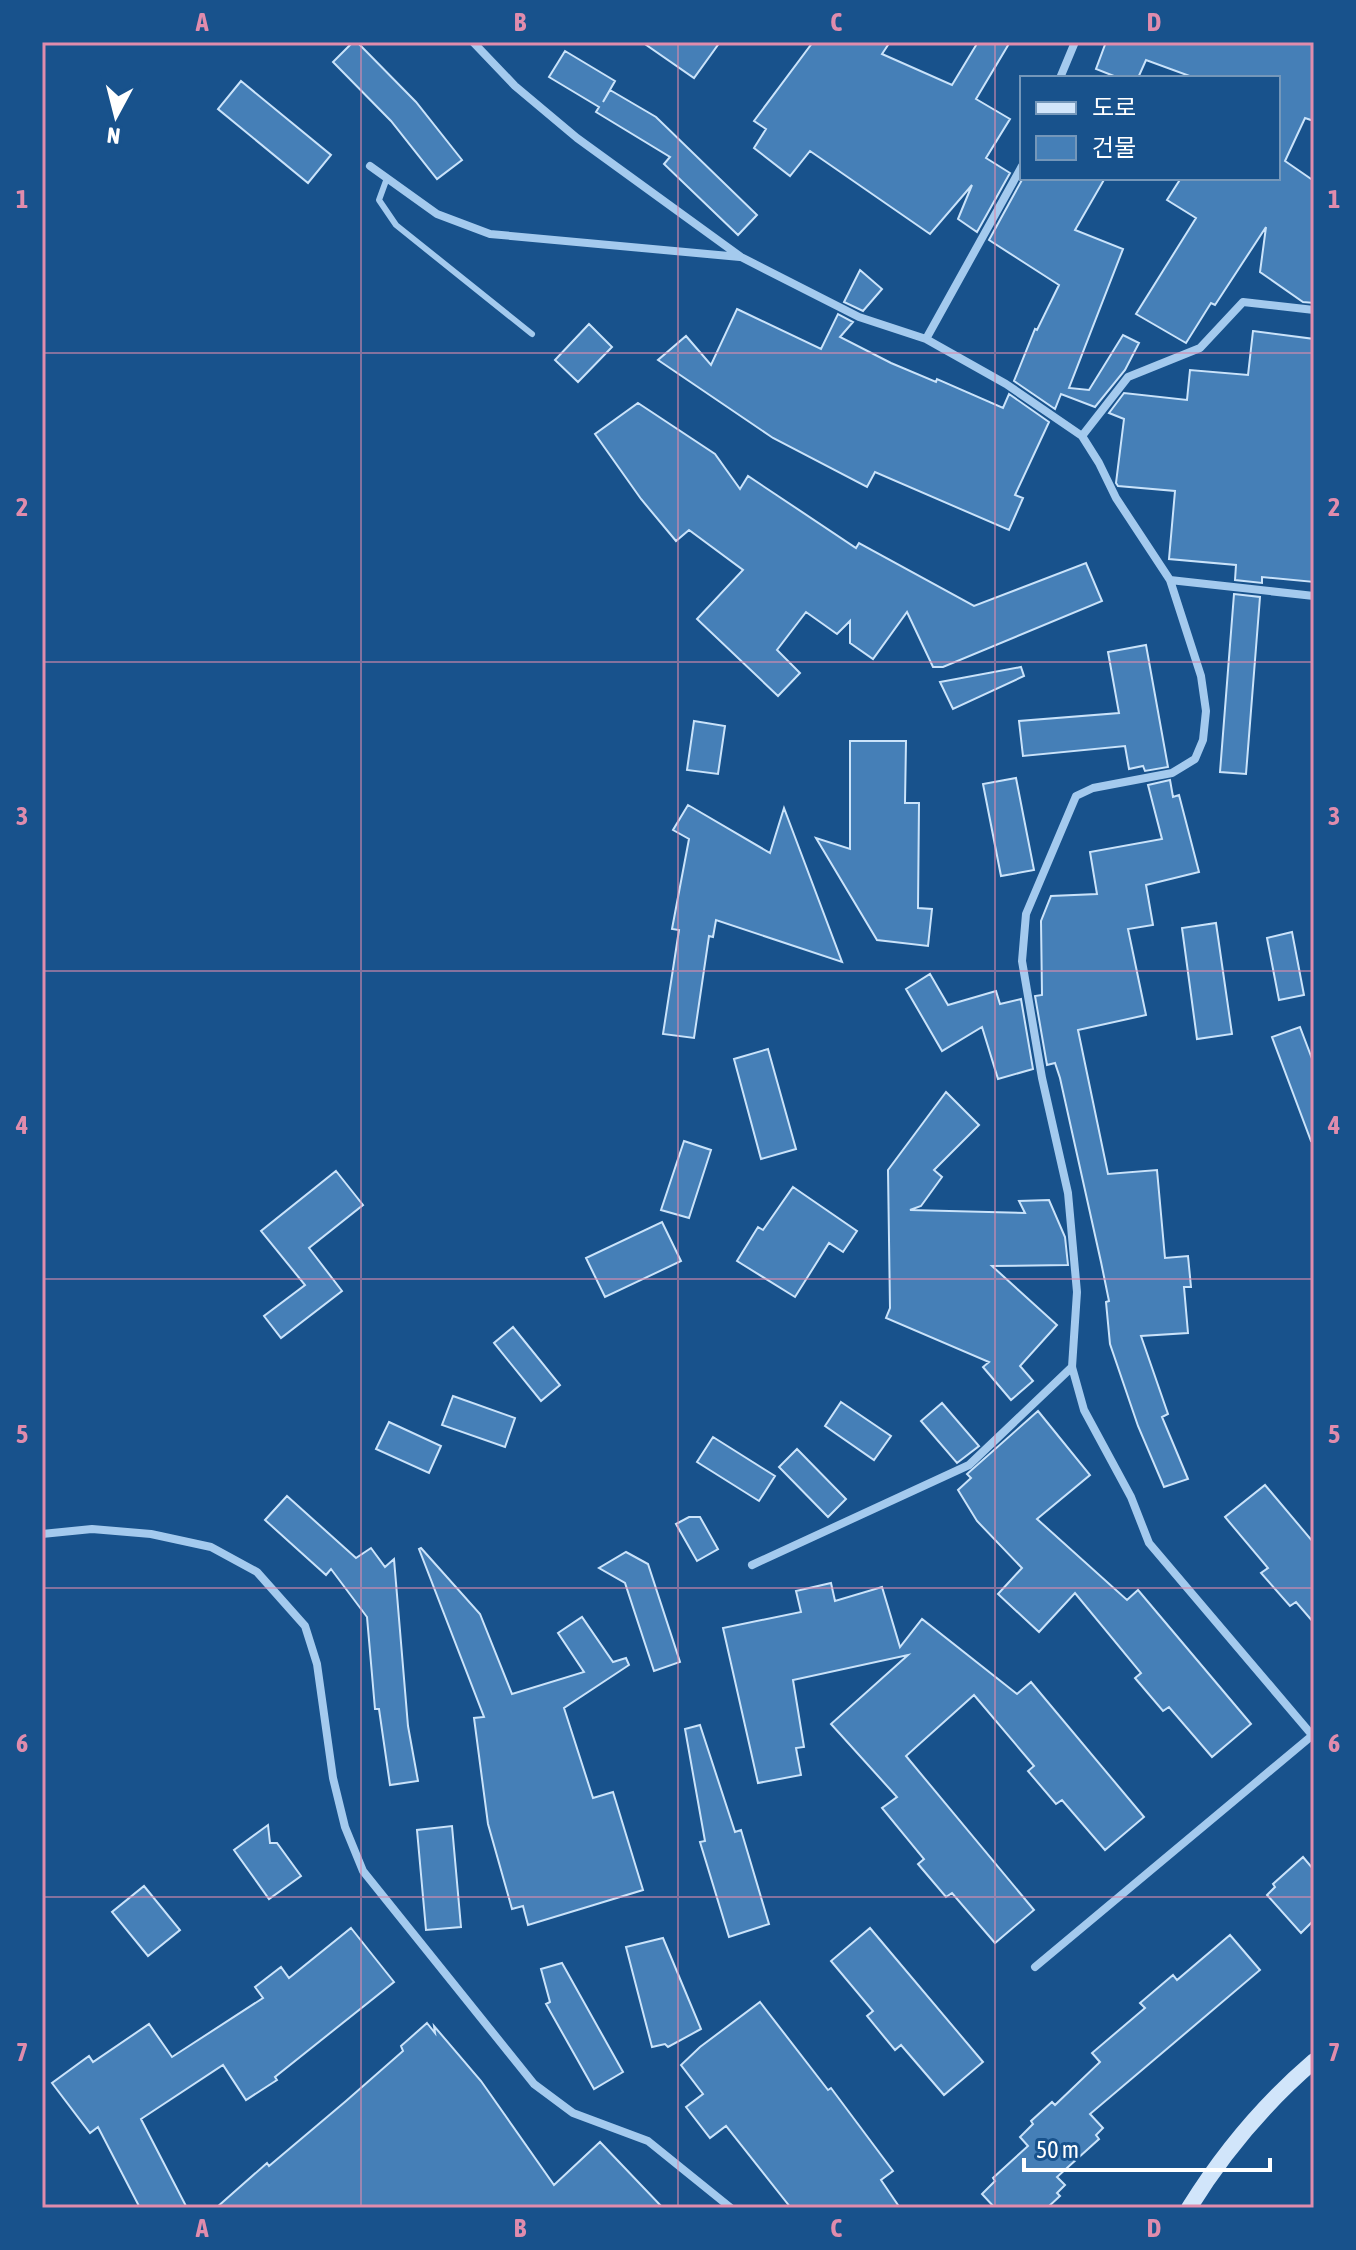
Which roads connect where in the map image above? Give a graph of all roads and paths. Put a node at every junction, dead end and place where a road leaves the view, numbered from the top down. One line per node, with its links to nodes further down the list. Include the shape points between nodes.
1 (473, 42): 7 (street, via 577,138)
2 (1075, 42): 3 (street)
3 (1061, 76)
4 (370, 166): 6 (street)
5 (1020, 170): 10 (street)
6 (387, 178): 7 (street, via 437,214 490,234); 9 (lane, via 379,200 396,225)
7 (741, 257): 10 (street, via 859,317)
8 (1314, 310): 11 (street, via 1243,302 1200,348 1128,377)
9 (532, 334)
10 (926, 339): 11 (street, via 1006,384)
11 (1082, 436): 12 (street)
12 (1170, 580): 13 (street); 14 (street, via 1201,676 1206,711 1195,759 1172,773 1076,796 1026,914 1022,961 1068,1193 1077,1292)
13 (1314, 596)
14 (1072, 1367): 16 (street, via 969,1465); 17 (street, via 1084,1410 1131,1497 1149,1543)
15 (42, 1534): 20 (street, via 92,1529 151,1534 211,1547 257,1572 305,1626 317,1664 333,1778 363,1871 534,2084 573,2113 648,2141)
16 (752, 1565)
17 (1313, 1734): 18 (street)
18 (1035, 1967)
19 (1314, 2061): 21 (street, via 1270,2102 1214,2168)
20 (731, 2208)
21 (1189, 2208)

